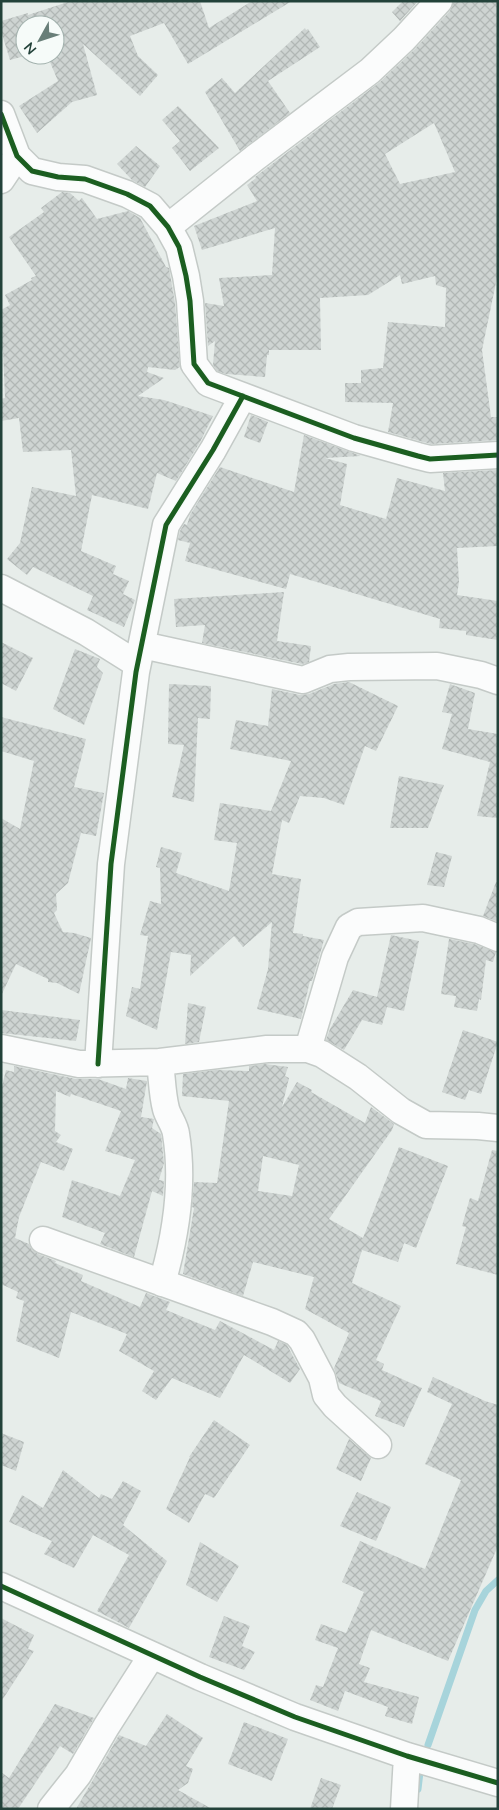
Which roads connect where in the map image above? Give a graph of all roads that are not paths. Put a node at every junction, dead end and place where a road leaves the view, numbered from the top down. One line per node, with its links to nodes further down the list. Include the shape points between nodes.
1 (439, 1): 5 (street, via 370,71)
2 (1, 114): 3 (street)
3 (17, 156): 4 (street); 5 (street, via 32,170 58,177 85,179 127,194 150,206)
4 (1, 180)
5 (168, 228): 6 (street, via 180,246 186,276 194,364 208,383)
6 (243, 396): 7 (street, via 354,438 418,456); 9 (street, via 166,525)
7 (498, 455)
8 (1, 588): 9 (street, via 86,632)
9 (140, 655): 10 (street, via 303,680 330,669 349,667 437,666); 15 (street, via 111,864)
10 (498, 680)
11 (498, 938): 13 (street, via 479,930 423,918 358,922 349,927 335,957)
12 (1, 1048): 15 (street, via 79,1064)
13 (308, 1049): 14 (street, via 266,1049); 16 (street, via 358,1077 401,1111 426,1125)
14 (160, 1062): 15 (street); 18 (street, via 166,1109 176,1131 179,1162 173,1241)
15 (98, 1064)
16 (498, 1128)
17 (43, 1240): 18 (street)
18 (162, 1283): 19 (street, via 296,1333 334,1406)
19 (378, 1445)
20 (1, 1586): 21 (street)
21 (152, 1655): 22 (street, via 295,1717); 24 (street, via 78,1775)
22 (407, 1756): 23 (street); 25 (street)
23 (498, 1783)
24 (51, 1809)
25 (404, 1809)

